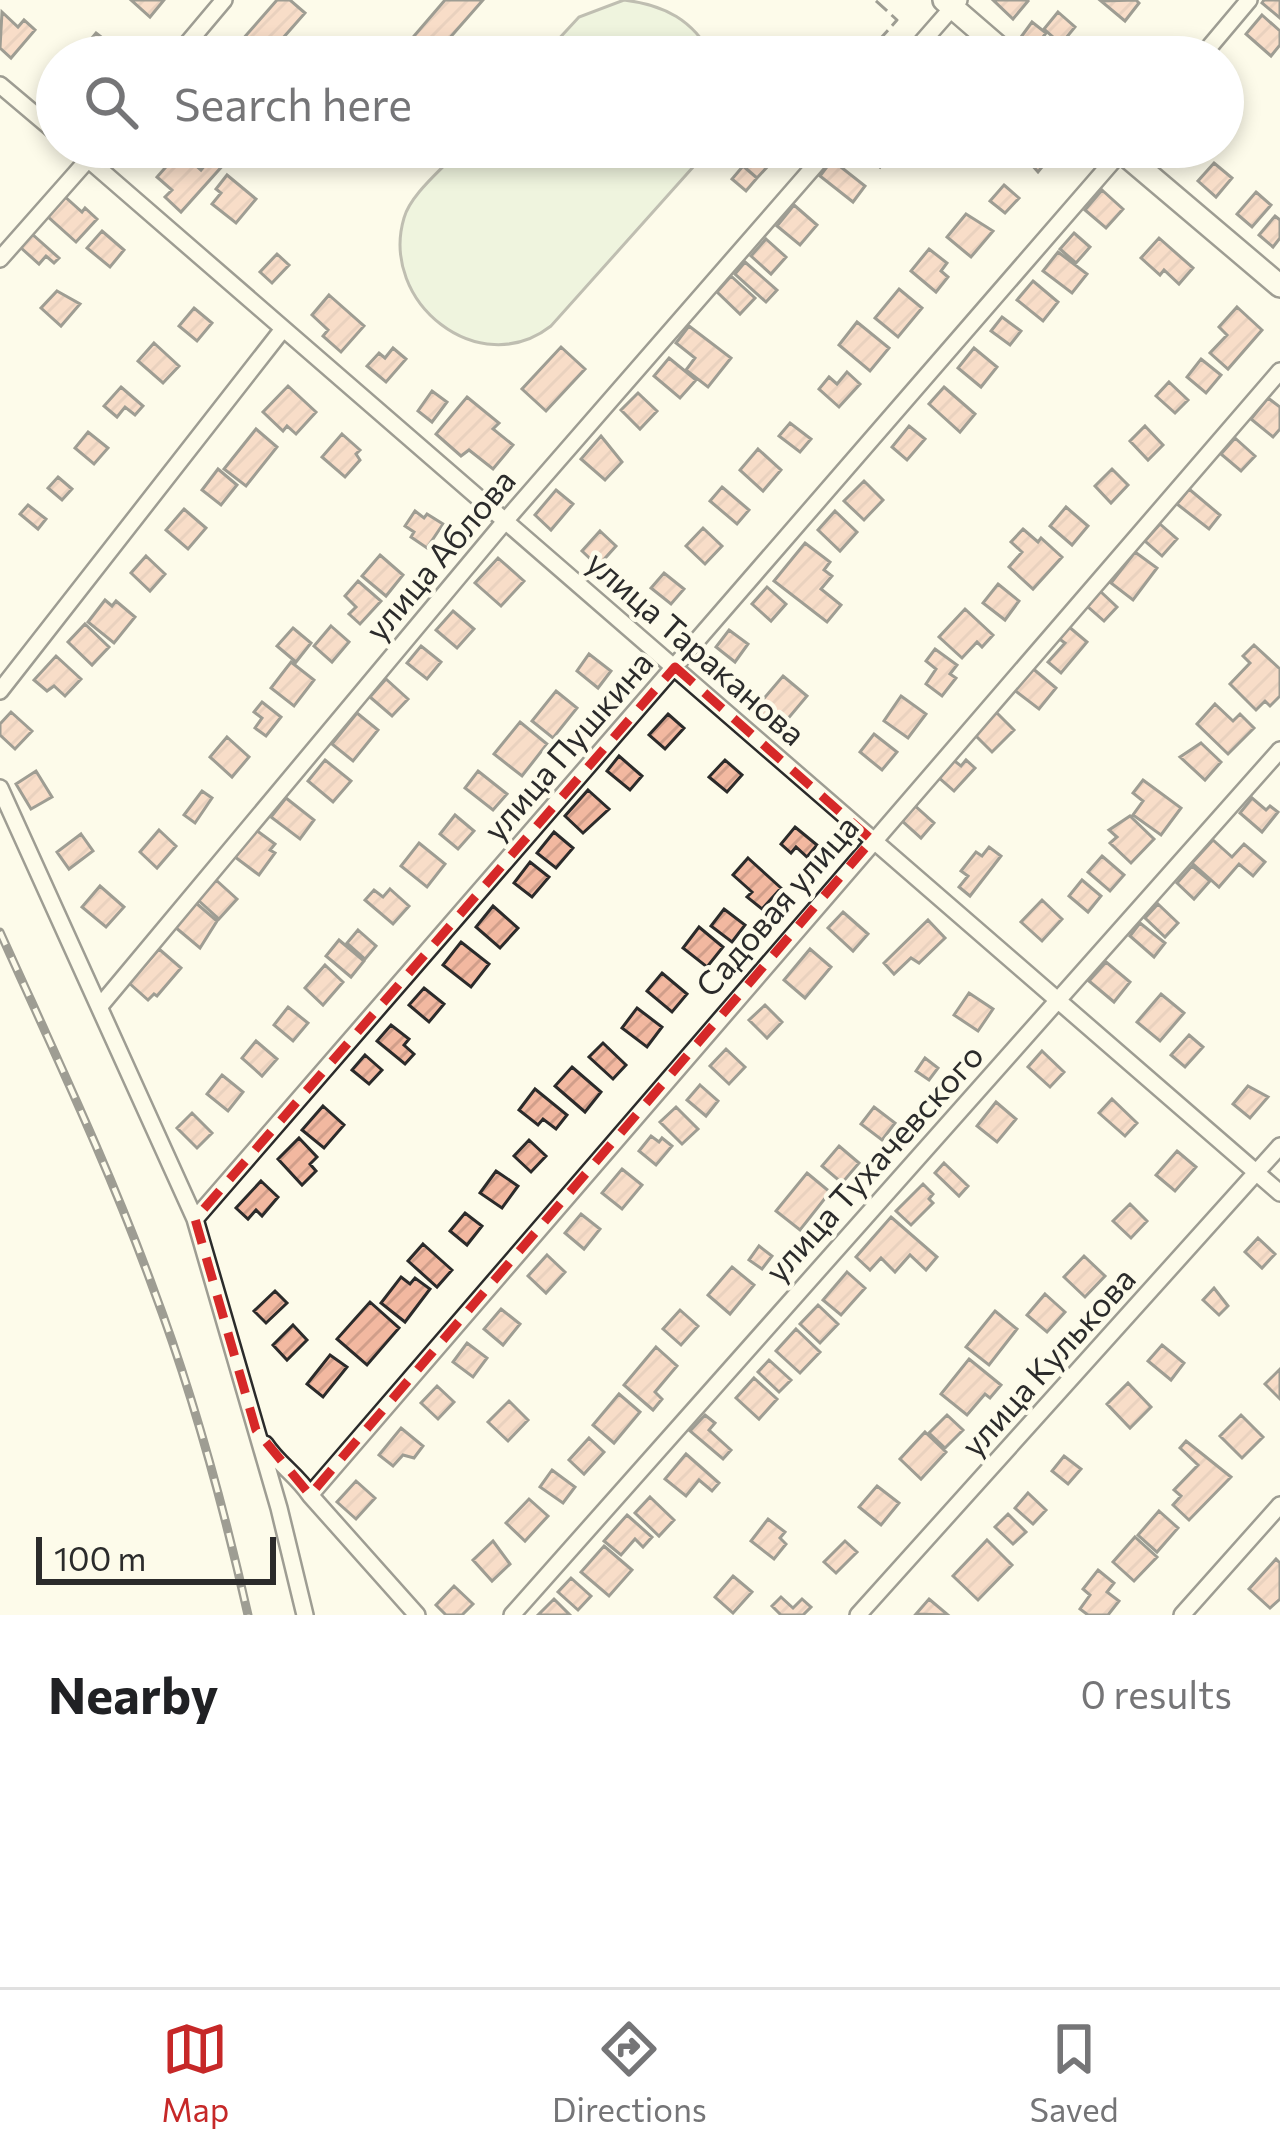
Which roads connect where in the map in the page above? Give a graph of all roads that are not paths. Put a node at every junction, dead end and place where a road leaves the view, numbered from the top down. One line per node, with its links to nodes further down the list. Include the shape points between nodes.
1 (224, 0): 4 (street)
2 (1249, 0): 7 (street)
3 (952, 2): 5 (street); 6 (main road)
4 (194, 36)
5 (926, 36)
6 (988, 36)
7 (1219, 36)
8 (0, 85): 9 (street)
9 (36, 115)
10 (81, 168): 15 (street)
11 (110, 168): 17 (street, улица Тараканова)
12 (813, 168): 19 (street, улица Аблова)
13 (1103, 168): 20 (street, улица Пушкина)
14 (1143, 168): 16 (main road)
15 (0, 259)
16 (1280, 286)
17 (283, 329): 19 (street, улица Тараканова); 21 (street)
18 (1280, 370): 24 (street, Садовая улица)
19 (506, 520): 20 (street, улица Тараканова); 26 (street, улица Аблова)
20 (676, 667): 24 (street, улица Тараканова); 30 (street, улица Пушкина)
21 (0, 691)
22 (1280, 750): 25 (street, улица Тухачевского)
23 (0, 788): 26 (street)
24 (872, 840): 25 (street, улица Тараканова); 32 (street, Садовая улица)
25 (1057, 999): 28 (street, улица Тараканова); 36 (street, улица Тухачевского)
26 (100, 1006): 30 (street)
27 (1280, 1146): 28 (street, улица Кулькова)
28 (1256, 1174): 29 (street, улица Тараканова); 37 (street, улица Кулькова)
29 (1280, 1193)
30 (195, 1219): 31 (street)
31 (256, 1430): 32 (street, via 274,1458); 34 (street)
32 (315, 1488): 35 (street)
33 (1280, 1504): 38 (street)
34 (305, 1615)
35 (417, 1615)
36 (512, 1615)
37 (858, 1615)
38 (1182, 1615)

